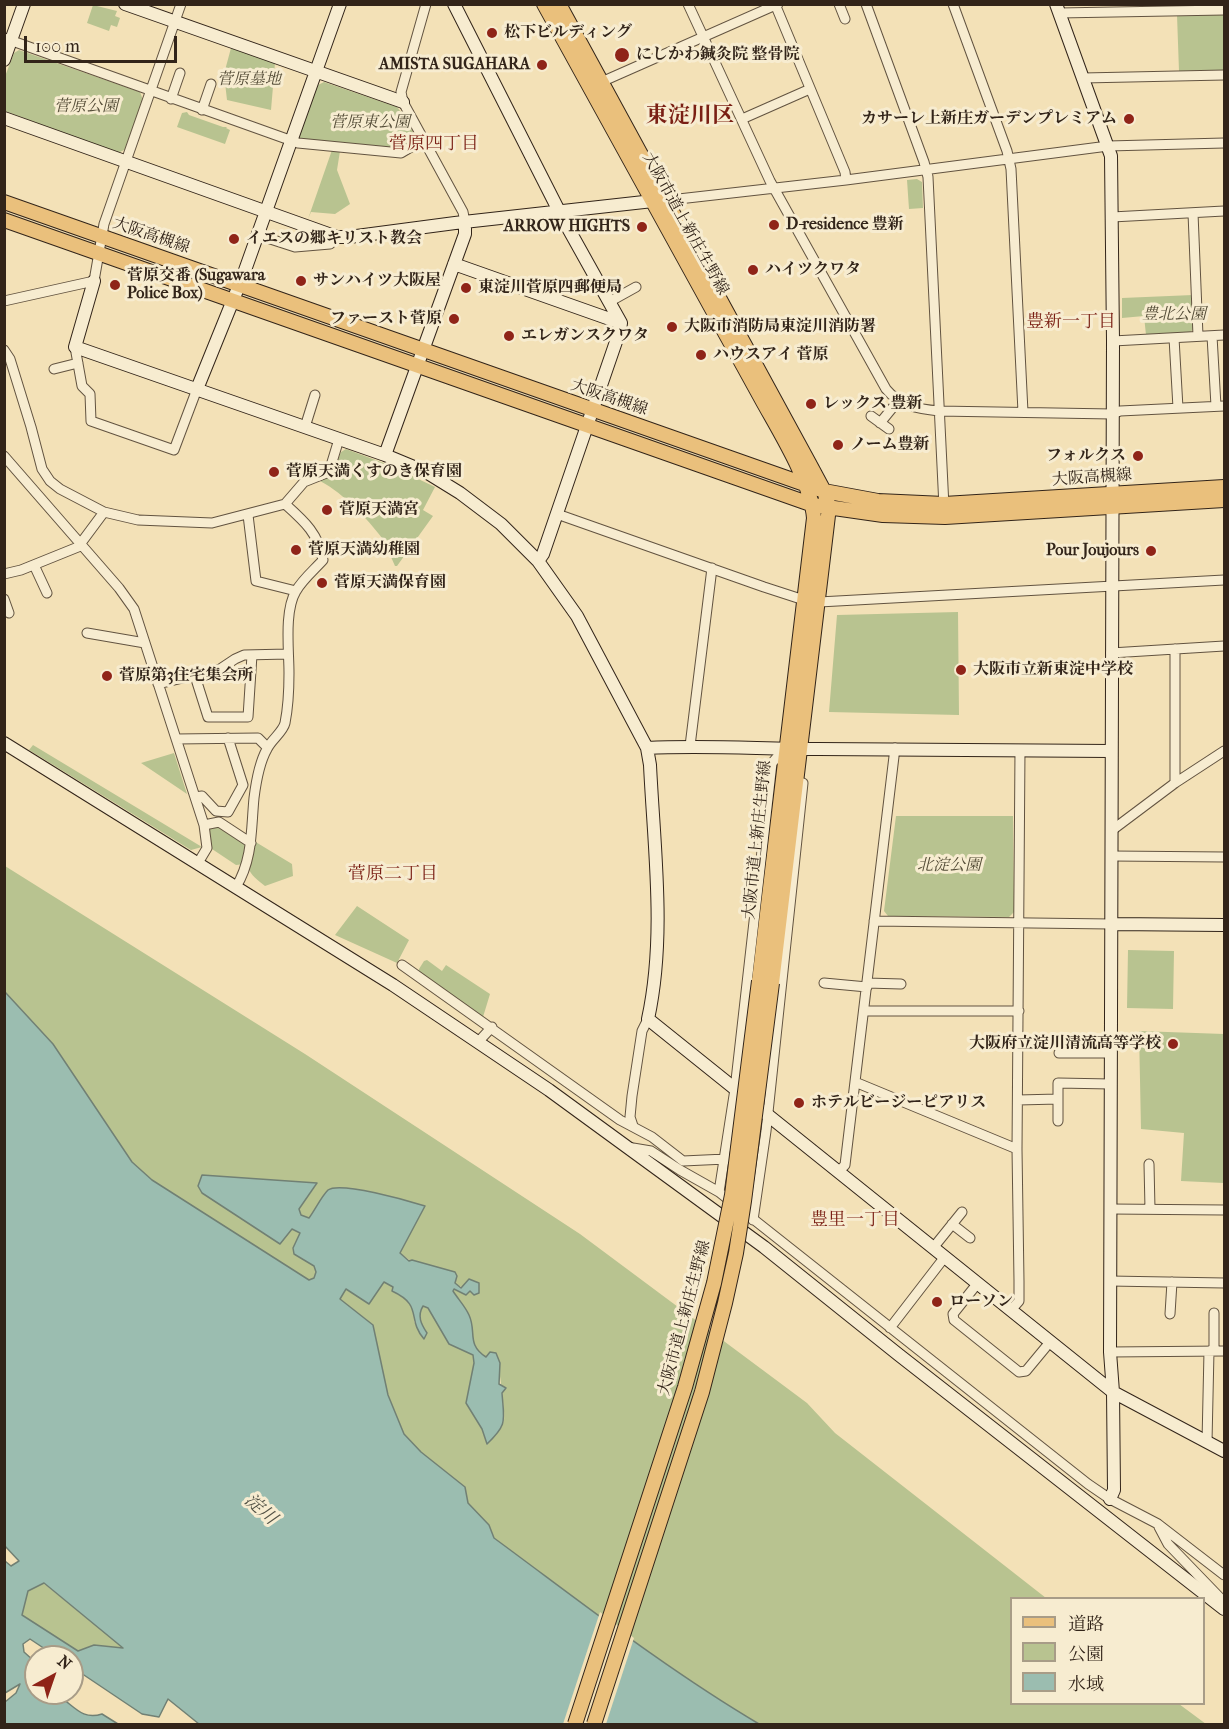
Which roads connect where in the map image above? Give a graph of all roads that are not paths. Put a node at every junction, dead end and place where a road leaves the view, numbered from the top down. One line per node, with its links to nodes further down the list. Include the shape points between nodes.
1 (24, 4): 19 (street)
2 (125, 4): 17 (street)
3 (182, 4): 17 (street)
4 (426, 4): 30 (street, via 401,92)
5 (454, 4): 47 (street)
6 (544, 4): 26 (main road, 大阪市道上新庄生野線)
7 (559, 4): 26 (main road, 大阪市道上新庄生野線)
8 (688, 4): 18 (street)
9 (839, 4): 16 (street)
10 (866, 4): 40 (street)
11 (953, 4): 38 (street)
12 (338, 5): 21 (street)
13 (776, 5): 18 (street); 27 (street)
14 (1057, 9): 15 (street); 24 (street)
15 (1224, 10)
16 (845, 19)
17 (175, 22): 21 (street); 28 (street)
18 (704, 37): 26 (street); 33 (street)
19 (8, 40): 20 (street); 28 (street)
20 (4, 60)
21 (316, 72): 30 (street); 35 (street)
22 (180, 74): 29 (street)
23 (1224, 75): 24 (street)
24 (1083, 78): 37 (street)
25 (211, 84): 31 (street)
26 (596, 85): 43 (main road, 大阪市道上新庄生野線)
27 (810, 89): 33 (street); 41 (street)
28 (151, 92): 29 (street); 39 (street)
29 (171, 99): 31 (street)
30 (403, 102): 34 (street)
31 (202, 110): 35 (street)
32 (4, 118): 39 (street)
33 (742, 119): 42 (street)
34 (423, 140): 35 (street, via 401,153); 51 (street)
35 (291, 141): 45 (street)
36 (1224, 143): 37 (street)
37 (1108, 146): 38 (street); 49 (street)
38 (1009, 160): 40 (street); 82 (street)
39 (126, 161): 45 (street); 53 (street)
40 (926, 170): 41 (street); 81 (street)
41 (846, 180): 42 (street)
42 (774, 188): 43 (street); 77 (street, via 886,389)
43 (660, 201): 47 (street); 93 (main road, 大阪市道上新庄生野線); 95 (main road, 大阪市道上新庄生野線)
44 (4, 202): 53 (main road, 大阪高槻線)
45 (266, 211): 52 (street); 54 (street)
46 (1224, 211): 48 (street)
47 (560, 212): 51 (street); 62 (street)
48 (1193, 213): 49 (street); 65 (street)
49 (1112, 217): 68 (street)
50 (4, 220): 55 (main road, 大阪高槻線)
51 (465, 222): 54 (street); 56 (street, via 465,234)
52 (258, 234): 54 (street, via 295,247 330,244); 58 (street)
53 (102, 236): 55 (street); 58 (main road, 大阪高槻線)
54 (337, 237)
55 (100, 253): 57 (street); 60 (main road, 大阪高槻線)
56 (454, 264): 63 (street); 71 (street)
57 (94, 281): 61 (street); 69 (street)
58 (239, 285): 60 (street); 71 (main road, 大阪高槻線)
59 (636, 288): 62 (street)
60 (233, 300): 73 (main road, 大阪高槻線); 75 (street)
61 (4, 301)
62 (609, 302): 63 (street)
63 (621, 323): 80 (street)
64 (1224, 335): 66 (street)
65 (1198, 336): 66 (street); 67 (street)
66 (1212, 336): 78 (street)
67 (1174, 338): 68 (street); 79 (street)
68 (1113, 341): 83 (street)
69 (75, 347): 72 (street); 75 (street)
70 (4, 350): 102 (street, via 32,427 42,469 60,489)
71 (424, 350): 73 (street); 80 (main road, 大阪高槻線)
72 (78, 363): 74 (street); 75 (street, via 82,386 90,394 91,421 174,450)
73 (417, 365): 86 (main road, 大阪高槻線); 90 (street)
74 (54, 369)
75 (197, 389): 87 (street)
76 (315, 395): 87 (street)
77 (898, 401): 81 (street); 85 (street)
78 (1220, 406): 79 (street)
79 (1178, 408): 83 (street)
80 (592, 410): 86 (street); 93 (main road, 大阪高槻線)
81 (939, 411): 82 (street); 101 (street)
82 (1023, 412): 83 (street)
83 (1112, 414): 96 (street)
84 (871, 416): 85 (street)
85 (880, 423): 88 (street)
86 (588, 426): 99 (main road, 大阪高槻線); 103 (street)
87 (305, 427): 89 (street)
88 (889, 429)
89 (339, 439): 90 (street); 98 (street, via 329,472 304,482)
90 (386, 455): 106 (street, via 426,472 460,493 501,524)
91 (4, 456): 92 (street)
92 (9, 467): 105 (street)
93 (805, 484): 95 (main road, 大阪高槻線); 99 (main road, 大阪市道上新庄生野線)
94 (1224, 487): 96 (main road, 大阪高槻線)
95 (824, 491): 100 (main road, 大阪市道上新庄生野線); 101 (main road, 大阪高槻線)
96 (1112, 500): 97 (main road, 大阪高槻線); 101 (main road, 大阪高槻線); 111 (street)
97 (1224, 500)
98 (285, 504): 104 (street); 112 (street, via 316,534 323,560)
99 (813, 505): 100 (main road, 大阪高槻線); 115 (main road, 大阪市道上新庄生野線)
100 (829, 507): 101 (main road, 大阪高槻線, via 883,515); 116 (main road, 大阪市道上新庄生野線)
101 (944, 510)
102 (104, 512): 104 (street, via 138,520 212,523); 105 (street)
103 (557, 514): 106 (street); 108 (street)
104 (248, 515): 112 (street, via 256,581)
105 (81, 544): 107 (street); 119 (street, via 134,609)
106 (538, 561): 132 (street, via 568,602)
107 (34, 565): 109 (street); 113 (street)
108 (712, 568): 115 (street); 130 (street)
109 (4, 574)
110 (1224, 580): 111 (street)
111 (1112, 586): 116 (street); 122 (street)
112 (296, 591): 124 (street)
113 (47, 593)
114 (4, 599): 117 (street)
115 (804, 600): 116 (street); 133 (main road, 大阪市道上新庄生野線)
116 (819, 602): 133 (main road, 大阪市道上新庄生野線)
117 (10, 612)
118 (87, 633): 119 (street)
119 (145, 643): 126 (street)
120 (1224, 646): 121 (street)
121 (1175, 649): 122 (street); 138 (street)
122 (1111, 653): 136 (street)
123 (252, 654): 124 (street); 125 (street); 125 (street, via 248,717 208,717)
124 (288, 654): 131 (street, via 285,726)
125 (195, 676): 126 (street)
126 (159, 684): 128 (street)
127 (228, 738): 128 (street); 131 (street, via 258,738); 139 (street, via 243,785 228,812 216,811 202,796)
128 (176, 739): 139 (street)
129 (4, 743): 145 (street)
130 (690, 746): 132 (street); 133 (street)
131 (267, 747): 142 (street, via 254,799)
132 (647, 748): 158 (street, via 659,945)
133 (792, 748): 134 (street); 152 (main road, 大阪市道上新庄生野線); 165 (street, via 772,763); 168 (street, via 805,762)
134 (895, 748): 135 (street); 147 (street)
135 (1020, 750): 136 (street); 148 (street)
136 (1111, 751): 141 (street)
137 (1224, 751): 138 (street)
138 (1175, 783): 141 (street)
139 (195, 797): 140 (street)
140 (204, 825): 142 (street, via 219,822); 145 (street, via 207,848)
141 (1112, 831): 143 (street)
142 (251, 843): 146 (street, via 248,863)
143 (1112, 856): 144 (street); 149 (street)
144 (1224, 857)
145 (198, 863): 146 (street)
146 (236, 887): 160 (street)
147 (874, 921): 148 (street); 155 (street)
148 (1019, 922): 149 (street); 157 (street)
149 (1111, 924): 150 (street); 162 (street)
150 (1224, 925)
151 (402, 965): 159 (street)
152 (765, 982): 205 (main road, 大阪市道上新庄生野線, bridge, via 732,1195 714,1283 685,1387); 206 (main road, 大阪市道上新庄生野線, bridge, via 742,1211 725,1303 702,1392)
153 (824, 983): 155 (street)
154 (901, 984): 155 (street)
155 (867, 985): 156 (street)
156 (864, 1011): 157 (street); 163 (street)
157 (1019, 1011): 167 (street)
158 (648, 1019): 165 (street); 170 (street, via 642,1031 635,1074 630,1117)
159 (492, 1027): 160 (street); 170 (street)
160 (479, 1041): 171 (street)
161 (1059, 1053): 162 (street)
162 (1111, 1053): 164 (street)
163 (855, 1082): 172 (street); 175 (street, via 845,1165)
164 (1111, 1084): 166 (street, via 1058,1083); 177 (street)
165 (735, 1089): 168 (street); 173 (street)
166 (1058, 1099): 167 (street); 169 (street)
167 (1018, 1100): 172 (street)
168 (768, 1116): 175 (street); 181 (street)
169 (1059, 1121)
170 (633, 1126): 173 (street, via 683,1161)
171 (626, 1146): 176 (street, via 651,1150); 204 (street, via 764,1247)
172 (1017, 1149): 190 (street, via 1019,1301)
173 (726, 1159): 176 (street)
174 (1149, 1164): 178 (street)
175 (838, 1172): 184 (street)
176 (719, 1192): 181 (street)
177 (1112, 1209): 178 (street); 186 (street)
178 (1150, 1209): 179 (street)
179 (1224, 1210)
180 (962, 1212): 182 (street)
181 (753, 1220): 193 (street)
182 (952, 1224): 183 (street); 184 (street)
183 (970, 1238)
184 (933, 1248): 185 (street)
185 (944, 1258): 189 (street); 193 (street)
186 (1110, 1281): 187 (street); 196 (street)
187 (1172, 1282): 188 (street); 192 (street)
188 (1224, 1283)
189 (977, 1284): 190 (street); 194 (street, via 953,1314 962,1327 1019,1372 1026,1371)
190 (1011, 1310): 194 (street)
191 (1214, 1313): 195 (street)
192 (1170, 1314)
193 (890, 1328): 200 (street)
194 (1050, 1342): 197 (street)
195 (1216, 1351): 196 (street); 198 (street)
196 (1110, 1352): 197 (street)
197 (1113, 1392): 198 (street); 200 (street, via 1114,1490)
198 (1207, 1442): 199 (street)
199 (1224, 1451)
200 (1110, 1499): 201 (street)
201 (1158, 1524): 202 (street); 203 (street, via 1168,1544)
202 (1224, 1575)
203 (1224, 1602)
204 (1224, 1609)
205 (575, 1725)
206 (594, 1725)

